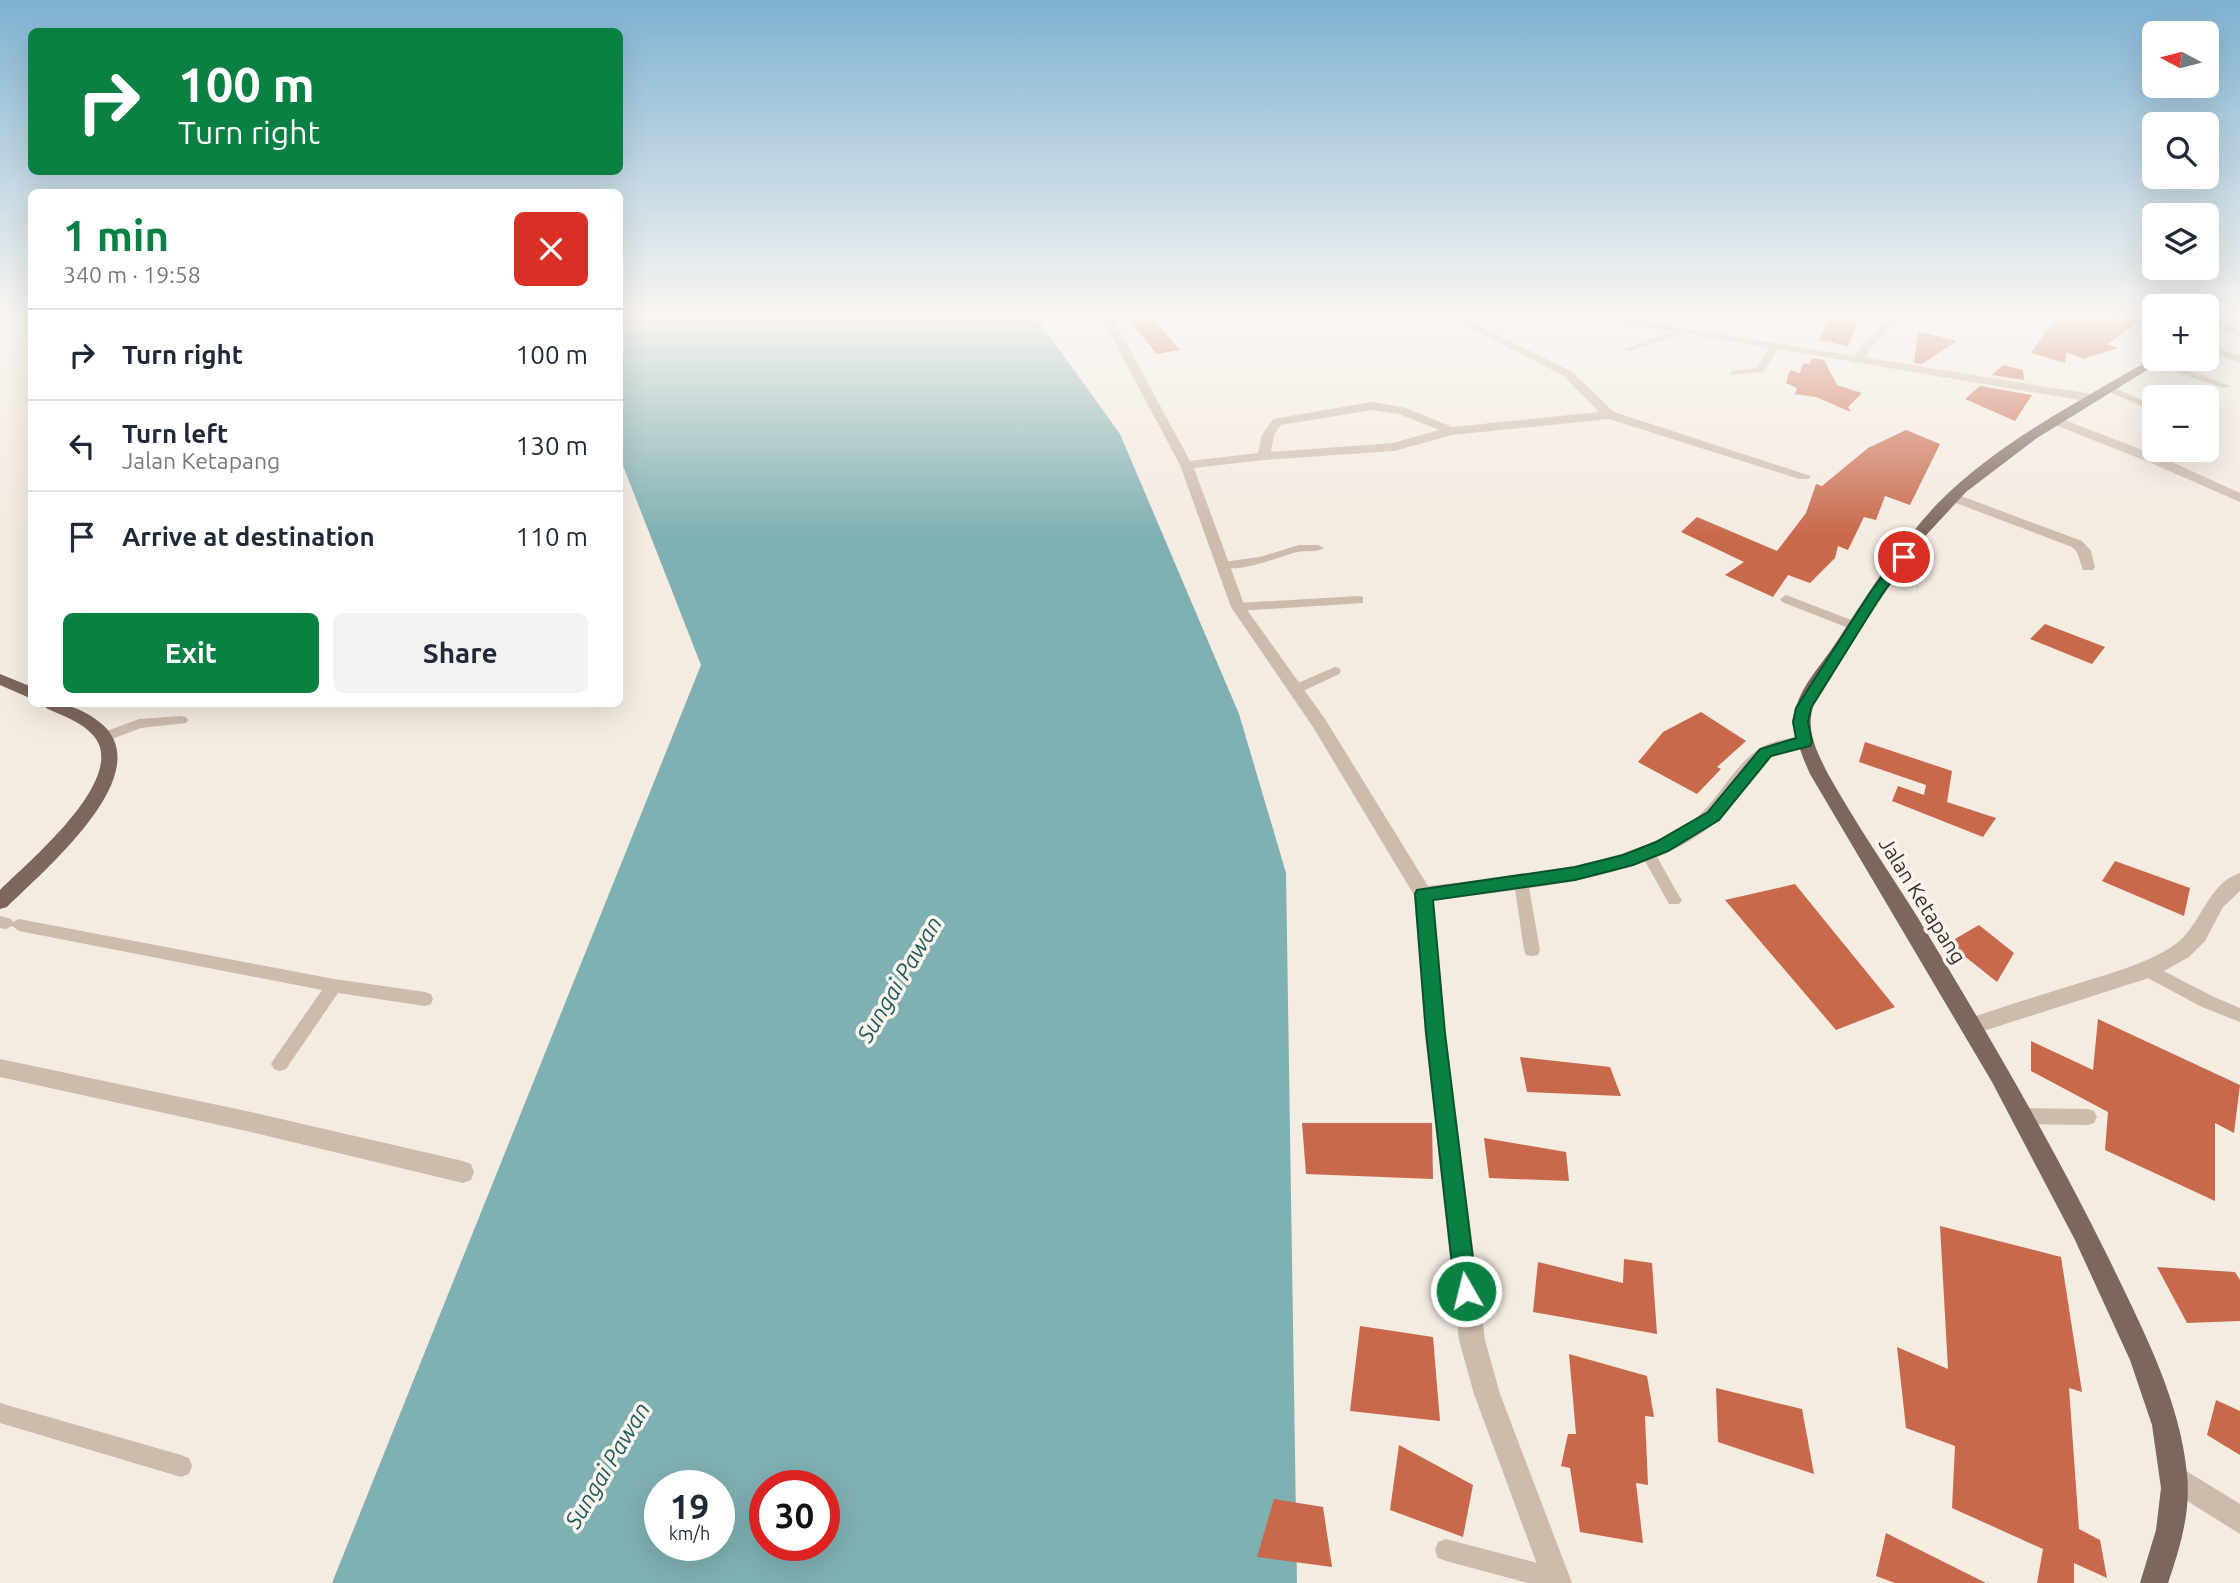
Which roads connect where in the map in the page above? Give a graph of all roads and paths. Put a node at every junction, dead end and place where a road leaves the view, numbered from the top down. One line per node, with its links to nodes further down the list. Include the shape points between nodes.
1 (1144, 387): 11 (street)
2 (1580, 387): 7 (street)
3 (2053, 387): 5 (street)
4 (2110, 387): 5 (main road, Jalan Ketapang)
5 (2099, 393): 6 (lane); 8 (main road, Jalan Ketapang)
6 (2142, 405)
7 (1610, 415): 9 (street); 12 (street)
8 (2054, 420): 13 (main road, Jalan Ketapang); 14 (street)
9 (1451, 431): 10 (street, via 1394,447); 10 (street, via 1402,411 1372,406 1277,422 1268,435)
10 (1264, 456): 11 (street)
11 (1186, 465): 16 (street)
12 (1804, 476)
13 (1953, 497): 17 (street, via 2077,544); 21 (main road, Jalan Ketapang)
14 (2240, 498)
15 (1318, 548): 16 (lane)
16 (1223, 565): 20 (street)
17 (2088, 567)
18 (1786, 599): 21 (lane)
19 (1359, 600): 20 (lane)
20 (1238, 607): 24 (street)
21 (1855, 626): 29 (main road, Jalan Ketapang, via 1803,708)
22 (1335, 671): 24 (lane)
23 (0, 679): 25 (main road)
24 (1296, 689): 33 (street)
25 (28, 692)
26 (57, 707): 28 (main road)
27 (181, 720): 28 (lane, via 139,724)
28 (104, 737): 35 (main road, via 110,768 97,796)
29 (1805, 742): 30 (street, via 1765,752 1714,816); 42 (main road, Jalan Ketapang, via 1830,791)
30 (1647, 852): 32 (street, via 1575,873); 34 (lane)
31 (2240, 880): 38 (street, via 2216,902 2198,935 2182,951)
32 (1521, 882): 33 (street); 37 (lane)
33 (1423, 894): 53 (street, via 1472,1340)
34 (1674, 900)
35 (0, 902)
36 (8, 923): 39 (lane)
37 (1532, 950)
38 (2148, 970): 41 (lane); 42 (street)
39 (334, 986): 40 (lane); 43 (lane)
40 (425, 999)
41 (2240, 1015)
42 (1974, 1025): 45 (main road, Jalan Ketapang)
43 (280, 1064)
44 (0, 1068): 47 (street)
45 (2022, 1116): 46 (lane); 50 (main road, Jalan Ketapang, via 2082,1228 2157,1394)
46 (2088, 1117)
47 (463, 1172)
48 (0, 1413): 49 (lane)
49 (181, 1466)
50 (2175, 1477): 51 (street); 54 (main road, Jalan Ketapang, via 2170,1534)
51 (2240, 1520)
52 (1446, 1550): 53 (lane)
53 (1557, 1581)
54 (2154, 1583)

